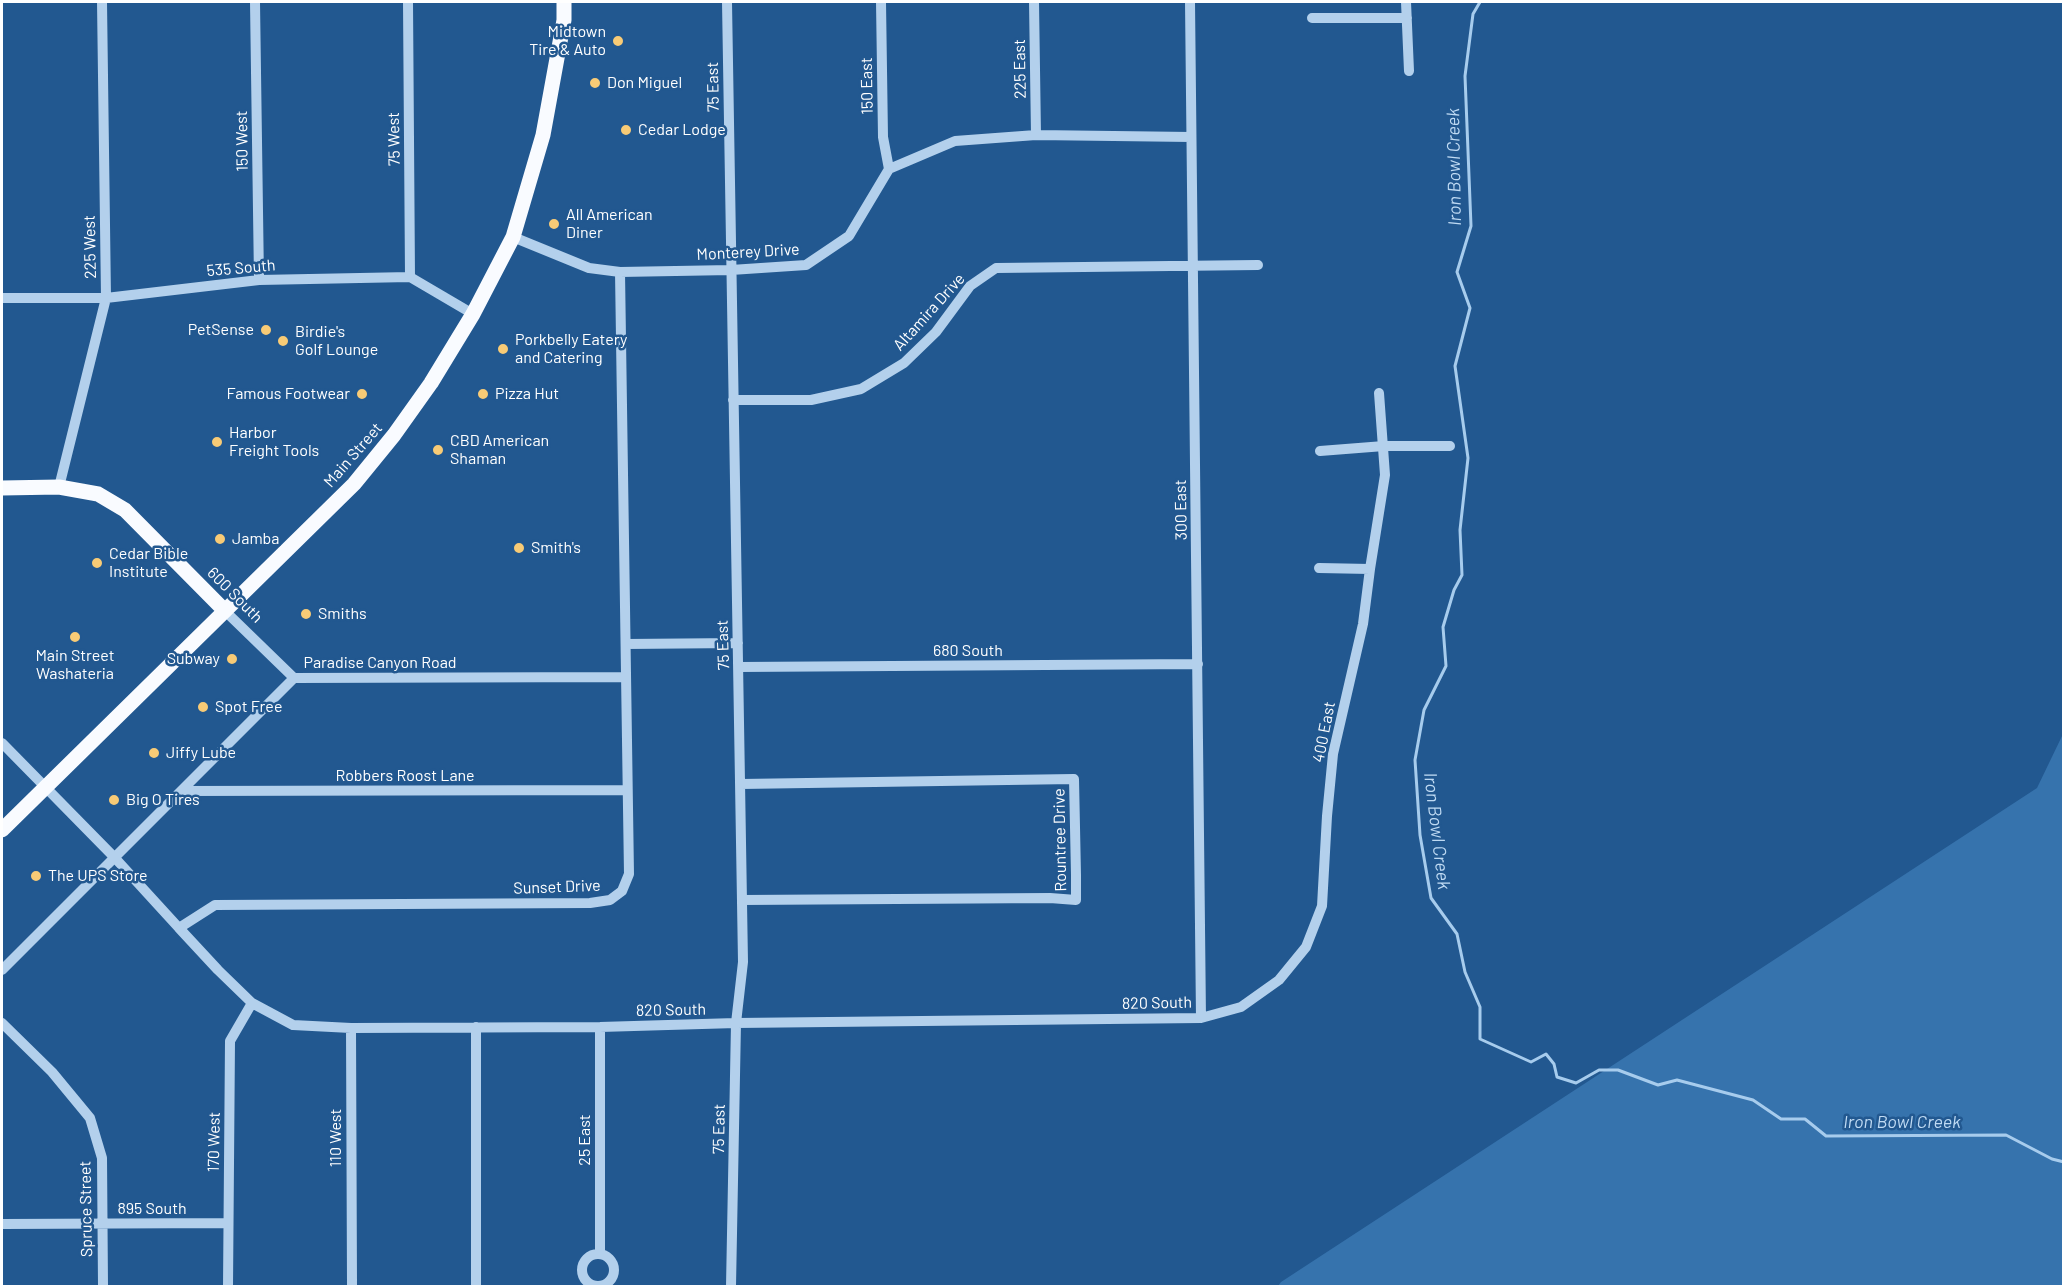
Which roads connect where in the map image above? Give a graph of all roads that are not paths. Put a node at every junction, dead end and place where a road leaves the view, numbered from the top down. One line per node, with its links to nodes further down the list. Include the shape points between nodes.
1 (102, 2): 24 (street, 225 West)
2 (255, 2): 22 (street, 150 West)
3 (408, 2): 21 (street, 75 West)
4 (564, 2): 16 (main road, Main Street, via 543,135)
5 (726, 2): 19 (street, 75 East)
6 (881, 2): 15 (street, 150 East, via 883,137)
7 (1034, 2): 13 (street, 225 East)
8 (1190, 2): 14 (street, 300 East)
9 (1406, 2): 11 (street)
10 (1312, 18): 11 (street)
11 (1407, 18): 12 (street)
12 (1409, 71)
13 (1036, 135): 14 (street); 15 (street, via 955,141)
14 (1191, 137): 17 (street, 300 East)
15 (889, 169): 19 (street, Monterey Drive, via 849,236 806,266)
16 (513, 237): 20 (street, Monterey Drive, via 589,268); 25 (main road, Main Street)
17 (1192, 265): 18 (street, Altamira Drive); 27 (street, Altamira Drive, via 996,268 970,286 936,332 904,363 861,389 811,400); 38 (street, 300 East)
18 (1258, 265)
19 (731, 270): 20 (street, Monterey Drive); 27 (street, 75 East)
20 (620, 272): 37 (street, Sunset Drive)
21 (411, 277): 22 (street, 535 South); 25 (street)
22 (259, 280): 24 (street, 535 South)
23 (2, 298): 24 (street, 535 South)
24 (106, 298): 31 (street, 225 West)
25 (473, 314): 35 (main road, Main Street, via 431,383 361,476)
26 (1379, 393): 28 (street, 400 East)
27 (733, 400): 36 (street, 75 East)
28 (1384, 446): 29 (street); 30 (street); 34 (street, 400 East, via 1385,475)
29 (1450, 446)
30 (1320, 451)
31 (59, 487): 32 (main road, 600 South); 35 (main road, 600 South, via 98,494 124,510)
32 (2, 488)
33 (1318, 568): 34 (street)
34 (1370, 569): 53 (street, 400 East, via 1363,624 1334,754 1326,816 1322,906 1306,947 1279,980 1241,1007)
35 (225, 611): 41 (street, 600 South); 44 (main road, Main Street)
36 (738, 643): 37 (street); 39 (street, 75 East)
37 (626, 644): 40 (street, Sunset Drive)
38 (1198, 664): 39 (street, 680 South); 53 (street, 300 East)
39 (739, 667): 43 (street, 75 East)
40 (626, 677): 41 (street, Paradise Canyon Road); 45 (street, Sunset Drive)
41 (294, 678): 46 (street, Paradise Canyon Road)
42 (2, 743): 44 (street)
43 (741, 784): 49 (street, 75 East); 49 (street, Rountree Drive, via 1074,779 1076,875 1076,900)
44 (44, 787): 47 (main road, Main Street); 48 (street)
45 (627, 790): 46 (street, Robbers Roost Lane); 50 (street, Sunset Drive, via 629,874 622,891 610,900 214,905)
46 (183, 791): 48 (street, Paradise Canyon Road)
47 (2, 830)
48 (115, 858): 50 (street); 51 (street, Paradise Canyon Road)
49 (742, 900): 55 (street, 75 East, via 743,962)
50 (179, 928): 52 (street, 820 South)
51 (2, 970)
52 (252, 1003): 57 (street, 820 South, via 293,1025); 59 (street, 170 West, via 230,1041)
53 (1201, 1018): 55 (street, 820 South)
54 (2, 1023): 61 (street, Spruce Street, via 52,1072 90,1118 102,1158)
55 (736, 1023): 56 (street, 820 South); 67 (street, 75 East)
56 (600, 1027): 58 (street, 820 South); 62 (street, 25 East)
57 (351, 1028): 58 (street, 820 South); 65 (street, 110 West)
58 (476, 1028): 66 (street)
59 (228, 1223): 61 (street, 895 South); 64 (street, 170 West)
60 (3, 1224): 61 (street, 895 South)
61 (103, 1224): 63 (street, Spruce Street)
62 (600, 1254)
63 (103, 1287)
64 (228, 1287)
65 (352, 1287)
66 (477, 1287)
67 (731, 1287)

